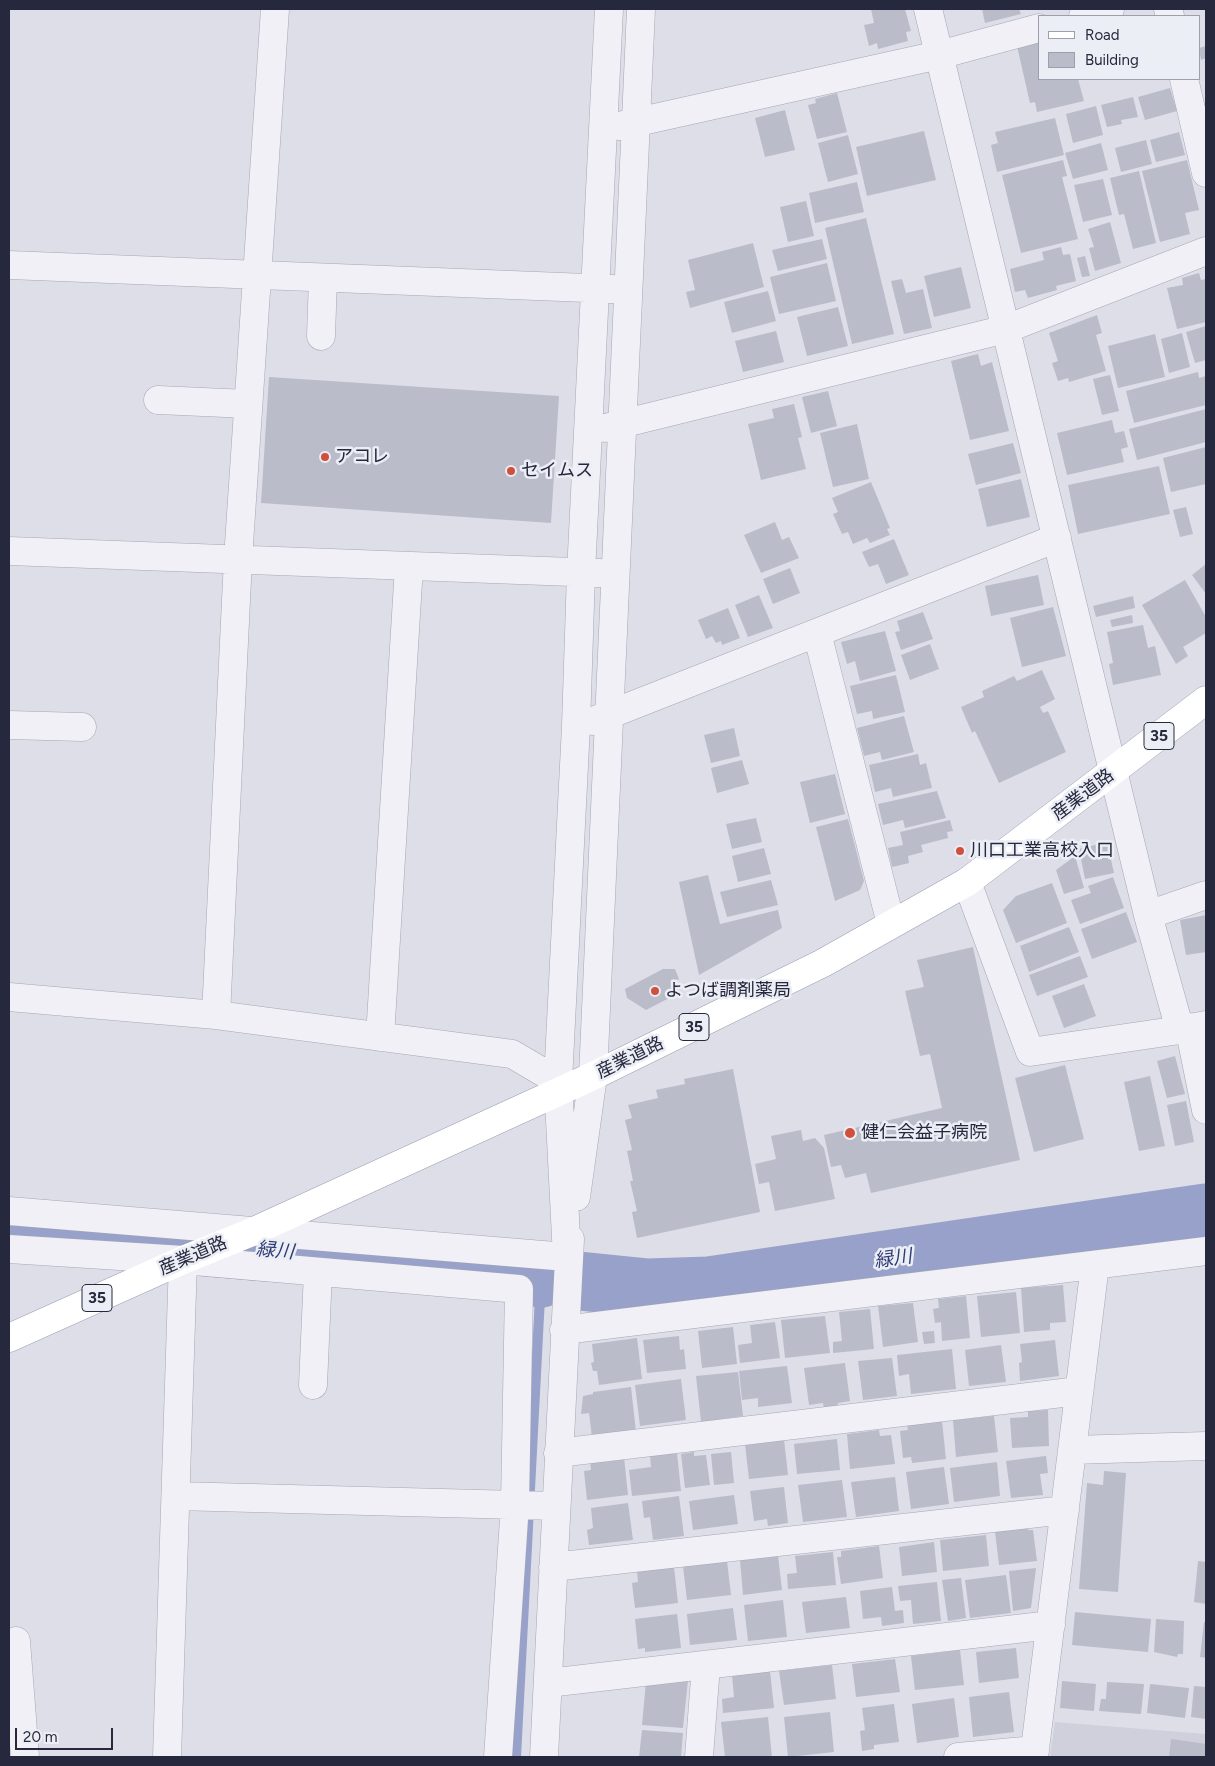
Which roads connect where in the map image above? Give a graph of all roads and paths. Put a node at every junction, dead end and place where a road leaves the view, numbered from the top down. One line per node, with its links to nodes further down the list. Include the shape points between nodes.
1 (275, 9): 15 (street)
2 (609, 9): 11 (street)
3 (641, 9): 10 (street)
4 (928, 9): 8 (street)
5 (1110, 9): 6 (street)
6 (1087, 15)
7 (1038, 28): 8 (street)
8 (939, 55): 10 (street); 19 (street)
9 (1184, 80): 12 (street)
10 (636, 122): 11 (street); 18 (street)
11 (604, 129): 17 (street)
12 (1206, 173)
13 (1206, 251): 19 (street)
14 (9, 265): 15 (street)
15 (256, 276): 16 (street); 22 (street)
16 (323, 278): 17 (street); 20 (street)
17 (595, 288): 18 (street); 24 (street)
18 (627, 290): 23 (street)
19 (1006, 329): 23 (street); 25 (street)
20 (321, 336)
21 (158, 400): 22 (street)
22 (248, 404): 27 (street)
23 (621, 424): 24 (street); 29 (street)
24 (588, 433): 30 (street)
25 (1057, 538): 31 (street); 37 (street)
26 (9, 551): 27 (street)
27 (238, 559): 28 (street); 43 (street)
28 (409, 566): 30 (street); 45 (street)
29 (616, 572): 30 (street); 33 (street)
30 (581, 573): 35 (street)
31 (817, 633): 33 (street); 41 (street)
32 (1206, 700): 37 (main road, 産業道路 / 35)
33 (609, 716): 35 (street); 46 (street)
34 (9, 725): 36 (street)
35 (576, 726): 47 (street)
36 (82, 727)
37 (1112, 773): 38 (main road, 産業道路 / 35); 40 (street)
38 (967, 882): 41 (main road, 産業道路 / 35); 44 (street, via 1030,1052)
39 (1206, 896): 40 (street)
40 (1148, 915): 44 (street)
41 (891, 924): 46 (main road, 産業道路 / 35, via 814,968)
42 (9, 997): 43 (street)
43 (216, 1015): 45 (street)
44 (1192, 1027): 48 (street)
45 (380, 1036): 47 (street, via 512,1054)
46 (592, 1076): 47 (main road, 産業道路 / 35); 53 (street)
47 (558, 1086): 50 (main road, 産業道路 / 35); 53 (street)
48 (1206, 1110)
49 (9, 1211): 50 (street)
50 (251, 1232): 53 (street); 54 (main road, 産業道路 / 35)
51 (9, 1249): 54 (street)
52 (1206, 1251): 55 (street)
53 (567, 1259): 57 (street)
54 (184, 1260): 56 (street); 58 (main road, 産業道路 / 35); 64 (street)
55 (1095, 1264): 57 (street); 60 (street)
56 (318, 1272): 59 (street); 65 (street, via 519,1290)
57 (564, 1330): 63 (street)
58 (9, 1338)
59 (313, 1385)
60 (1079, 1391): 62 (street); 63 (street)
61 (1206, 1446): 62 (street)
62 (1072, 1450): 67 (street)
63 (558, 1453): 66 (street)
64 (176, 1496): 65 (street); 75 (street)
65 (515, 1504): 66 (street); 76 (street)
66 (556, 1506): 68 (street)
67 (1065, 1510): 68 (street); 69 (street)
68 (553, 1567): 72 (street)
69 (1050, 1626): 71 (street); 73 (street)
70 (16, 1641): 74 (street)
71 (706, 1665): 72 (street); 78 (street)
72 (548, 1683): 77 (street)
73 (1034, 1754): 79 (street)
74 (24, 1757)
75 (167, 1757)
76 (498, 1757)
77 (544, 1757)
78 (698, 1757)
79 (958, 1757)

